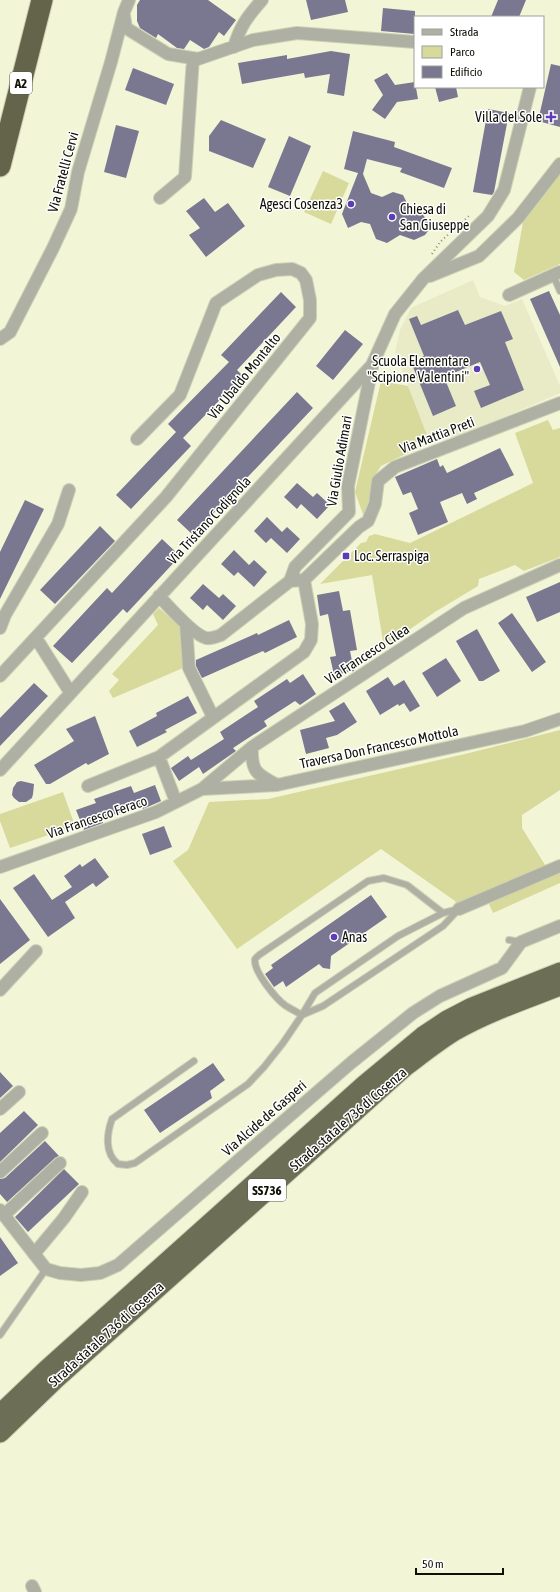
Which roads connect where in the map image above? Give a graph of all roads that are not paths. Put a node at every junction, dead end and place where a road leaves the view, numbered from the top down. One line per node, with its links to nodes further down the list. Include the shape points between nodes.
1 (42, 0): 10 (highway, A2)
2 (129, 0): 4 (street, Via Fratelli Cervi)
3 (262, 0): 6 (street, via 246,18)
4 (124, 12): 7 (street, via 126,28 168,54); 16 (street, Via Fratelli Cervi, via 78,172 71,209 10,332)
5 (414, 42): 6 (street, via 297,33 253,40)
6 (234, 47): 7 (street, via 198,59)
7 (193, 58): 11 (street, via 185,177)
8 (530, 88): 13 (street, Via Tristano Codignola, via 504,190 488,216)
9 (560, 164): 13 (street, via 518,218 479,256)
10 (0, 166)
11 (160, 198)
12 (557, 274): 14 (lane); 15 (street)
13 (423, 279): 17 (street, Via Tristano Codignola, via 395,314)
14 (560, 291)
15 (509, 295)
16 (0, 339)
17 (372, 365): 21 (street, Via Giulio Adimari, via 348,486); 26 (street, Via Tristano Codignola)
18 (560, 403): 22 (street, Via Mattia Preti, via 395,467 378,481 375,504 368,521)
19 (137, 439): 29 (street, Via Ubaldo Montalto, via 180,395 216,303 258,275 292,269 301,273 309,290 310,318 166,497)
20 (68, 490): 28 (street, via 58,524 5,614)
21 (349, 512): 22 (street); 25 (street, Via Giulio Adimari, via 295,567)
22 (359, 527): 24 (street, Via Mattia Preti)
23 (560, 565): 34 (street, Via Francesco Cilea, via 464,608)
24 (304, 580): 25 (street); 32 (street, via 312,624 311,640 304,652)
25 (290, 581): 27 (street, via 221,635 205,638)
26 (160, 596): 27 (street); 31 (street, Via Tristano Codignola)
27 (186, 624): 32 (street, via 190,668)
28 (0, 628)
29 (36, 638): 30 (street, Via Ubaldo Montalto); 31 (street)
30 (0, 676)
31 (70, 692): 36 (street, Via Tristano Codignola)
32 (214, 717): 35 (street)
33 (560, 719): 37 (street, Traversa Don Francesco Mottola, via 525,730)
34 (252, 747): 37 (street, via 254,768 261,777); 39 (street, Via Francesco Cilea)
35 (159, 757): 38 (street); 40 (street)
36 (0, 770)
37 (277, 785): 39 (street, Traversa Don Francesco Mottola)
38 (88, 786)
39 (202, 789): 40 (street, Via Francesco Feraco)
40 (176, 802): 42 (street, Via Francesco Feraco, via 156,812)
41 (560, 866): 43 (street)
42 (0, 867)
43 (459, 909): 44 (lane); 50 (lane, via 442,926 323,1006)
44 (443, 913): 50 (lane, via 398,936 315,993); 50 (lane, via 407,885 384,878 368,881 259,955 255,959 256,966 271,991 285,1005)
45 (560, 926): 60 (street, Via Alcide de Gasperi, via 515,941 502,968 440,996 413,1013 284,1120 118,1265 100,1273 81,1275)
46 (36, 951): 49 (street)
47 (560, 972): 62 (highway, Strada statale 736 di Cosenza / SS736, via 472,1007 423,1036 396,1057)
48 (560, 986): 63 (highway, Strada statale 736 di Cosenza / SS736, via 460,1029 431,1047 56,1379)
49 (0, 990)
50 (302, 1015): 51 (lane, via 264,1068 248,1084 135,1163 118,1164 113,1159 108,1143 112,1119)
51 (194, 1061)
52 (19, 1092): 53 (street)
53 (0, 1109)
54 (42, 1133): 56 (street)
55 (60, 1163): 58 (street)
56 (0, 1172)
57 (82, 1192): 59 (street)
58 (2, 1213): 59 (street)
59 (34, 1254): 60 (street)
60 (46, 1269): 61 (lane)
61 (0, 1335)
62 (0, 1414)
63 (0, 1433)

